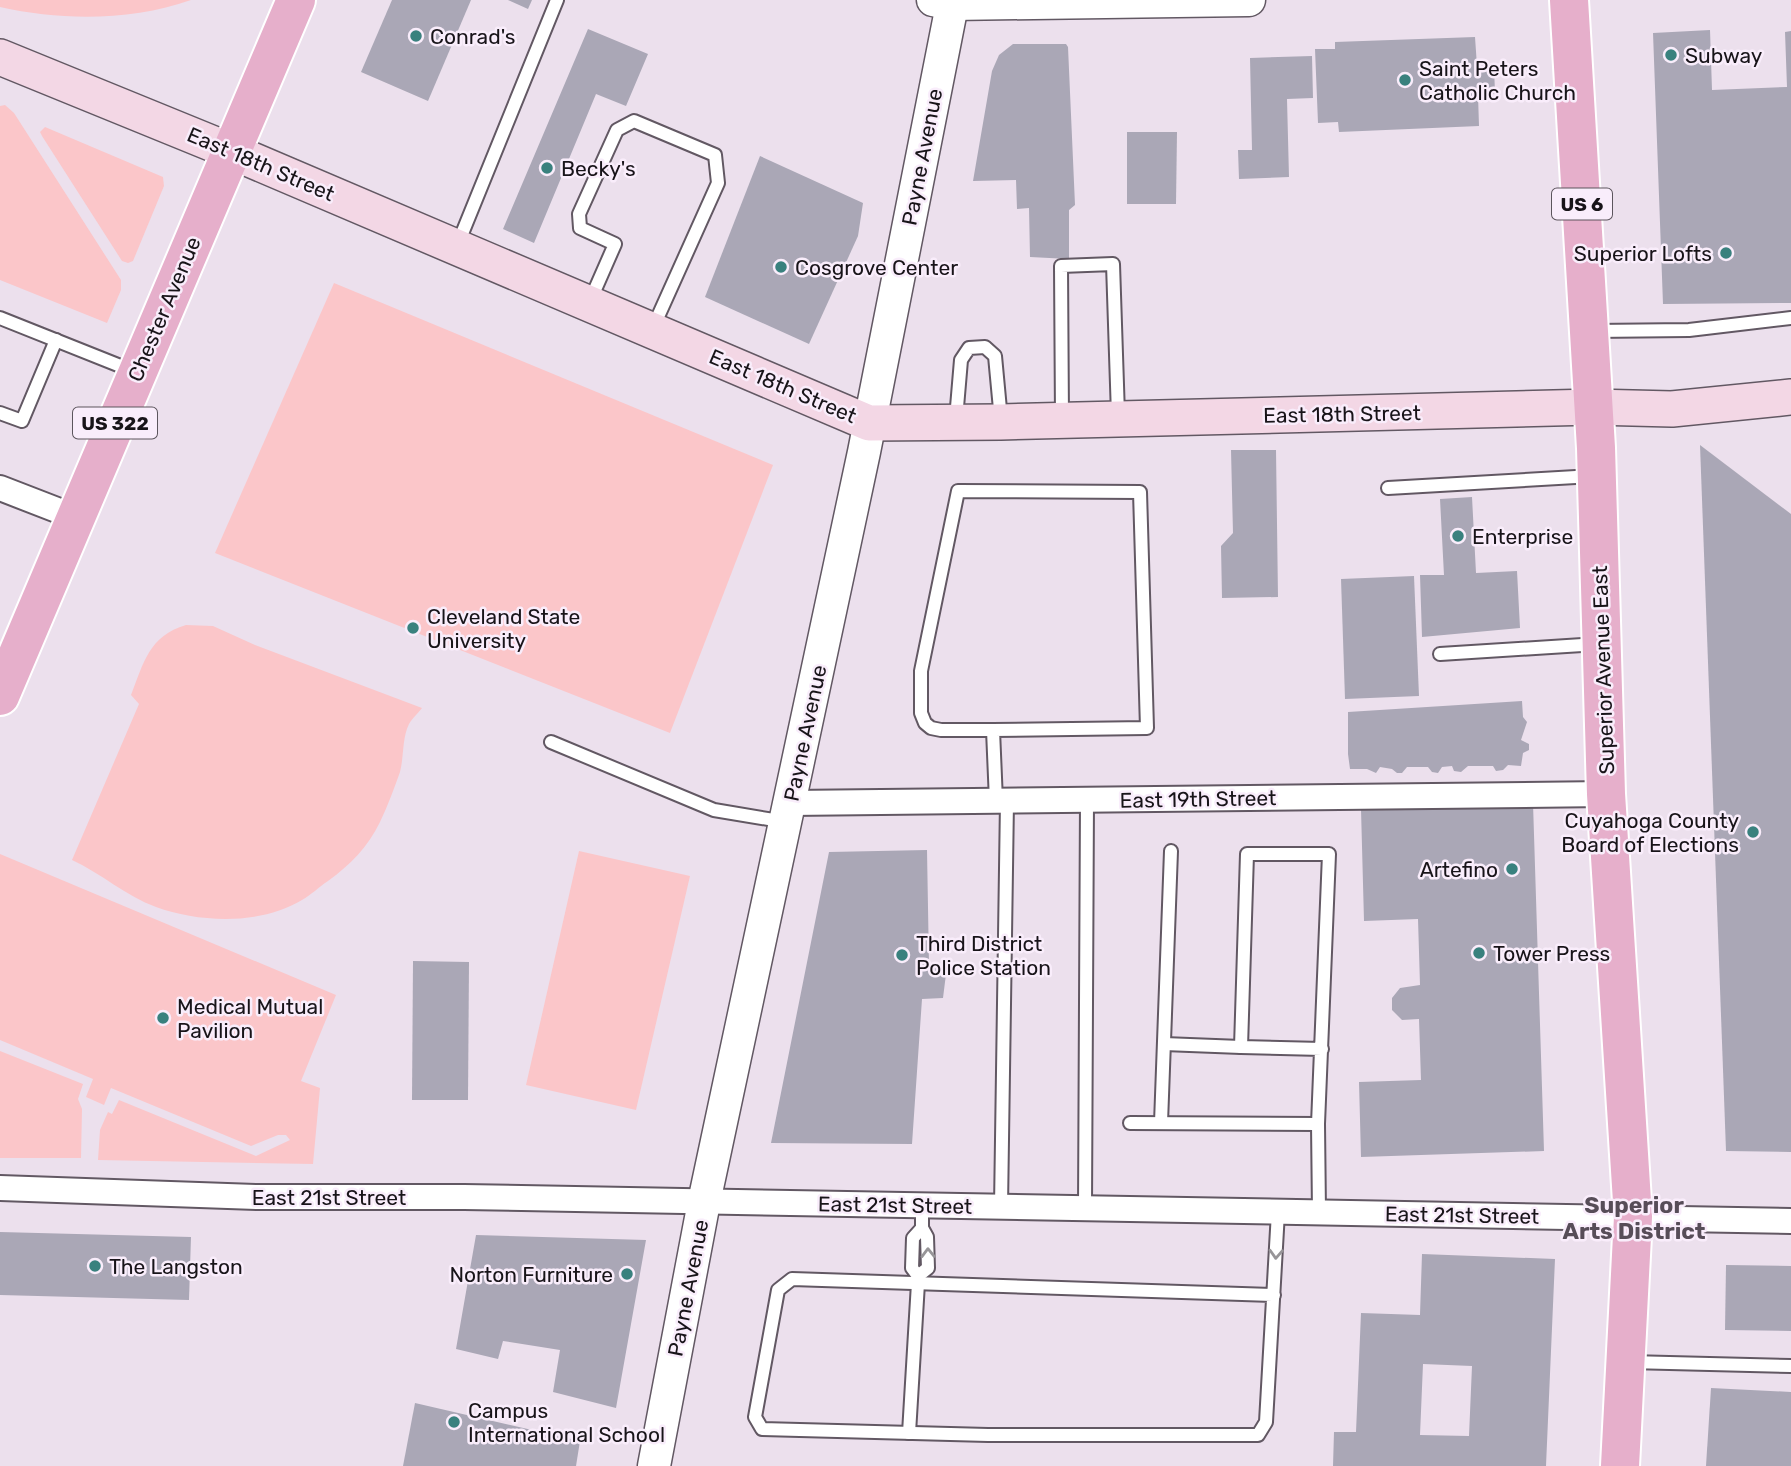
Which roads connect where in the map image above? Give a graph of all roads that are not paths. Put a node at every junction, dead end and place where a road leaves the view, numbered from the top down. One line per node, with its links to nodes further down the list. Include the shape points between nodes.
1 (296, 0): 7 (main road, Chester Avenue / US 322)
2 (557, 0): 8 (lane)
3 (1249, 0): 5 (street)
4 (1569, 0): 13 (main road, Superior Avenue East / US 6)
5 (945, 1): 23 (street, Payne Avenue)
6 (0, 57): 7 (main road, East 18th Street)
7 (233, 152): 8 (main road, East 18th Street); 15 (main road, Chester Avenue / US 322)
8 (457, 247): 9 (main road, East 18th Street)
9 (589, 304): 12 (main road, East 18th Street); 12 (lane, via 615,244 580,228 579,214 617,130 634,121 715,155 718,183)
10 (0, 318): 14 (lane)
11 (1791, 318): 13 (lane, via 1689,330)
12 (652, 330): 23 (main road, East 18th Street)
13 (1589, 331): 17 (main road, Superior Avenue East / US 6)
14 (56, 340): 15 (lane); 18 (lane, via 22,421)
15 (137, 373): 27 (main road, Chester Avenue / US 322)
16 (1791, 397): 17 (main road, East 18th Street, via 1672,409)
17 (1594, 407): 19 (main road, East 18th Street); 24 (main road, Superior Avenue East / US 6)
18 (0, 412)
19 (1118, 419): 20 (main road, East 18th Street); 20 (lane, via 1113,264 1061,266)
20 (1062, 421): 22 (main road, East 18th Street)
21 (956, 422): 22 (main road, East 18th Street); 22 (lane, via 961,360 969,348 985,347 995,356); 23 (main road, East 18th Street)
22 (1001, 422)
23 (869, 423): 36 (street, Payne Avenue)
24 (1596, 475): 26 (lane); 28 (main road, Superior Avenue East / US 6)
25 (0, 488): 27 (street)
26 (1388, 488)
27 (75, 517): 30 (main road, Chester Avenue / US 322)
28 (1602, 643): 29 (lane); 33 (main road, Superior Avenue East / US 6)
29 (1440, 654)
30 (0, 696)
31 (993, 730): 31 (lane, via 931,728 921,713 921,671 958,491 1140,492 1147,728); 35 (lane)
32 (551, 742): 36 (lane, via 714,810)
33 (1606, 794): 34 (street, East 19th Street); 51 (main road, Superior Avenue East / US 6)
34 (1087, 800): 35 (street, East 19th Street); 47 (lane)
35 (1002, 801): 36 (street, East 19th Street); 46 (lane)
36 (788, 812): 45 (street, Payne Avenue)
37 (1171, 851): 38 (lane)
38 (1164, 1044): 39 (lane); 42 (lane)
39 (1241, 1047): 40 (lane); 40 (lane, via 1247,854 1329,854)
40 (1322, 1049): 43 (lane)
41 (1130, 1124): 42 (lane)
42 (1161, 1124): 43 (lane)
43 (1318, 1124): 49 (lane)
44 (0, 1188): 45 (street, East 21st Street, via 257,1197)
45 (704, 1202): 50 (street, East 21st Street); 58 (street, Payne Avenue)
46 (1001, 1207): 47 (street, East 21st Street); 50 (street, East 21st Street)
47 (1084, 1208): 48 (street, East 21st Street)
48 (1278, 1212): 49 (street, East 21st Street); 54 (lane, one-way to 54)
49 (1320, 1212): 51 (street, East 21st Street)
50 (922, 1217): 53 (lane, via 913,1238 912,1268)
51 (1633, 1217): 52 (street, East 21st Street); 55 (main road, Superior Avenue East / US 6)
52 (1791, 1222)
53 (918, 1280): 54 (lane); 57 (lane); 57 (lane, via 792,1279 778,1290 755,1417 762,1429)
54 (1274, 1295): 57 (lane, via 1266,1422 1258,1435)
55 (1626, 1362): 56 (lane); 59 (main road, Superior Avenue East / US 6)
56 (1791, 1366)
57 (909, 1433)
58 (654, 1466)
59 (1620, 1466)

